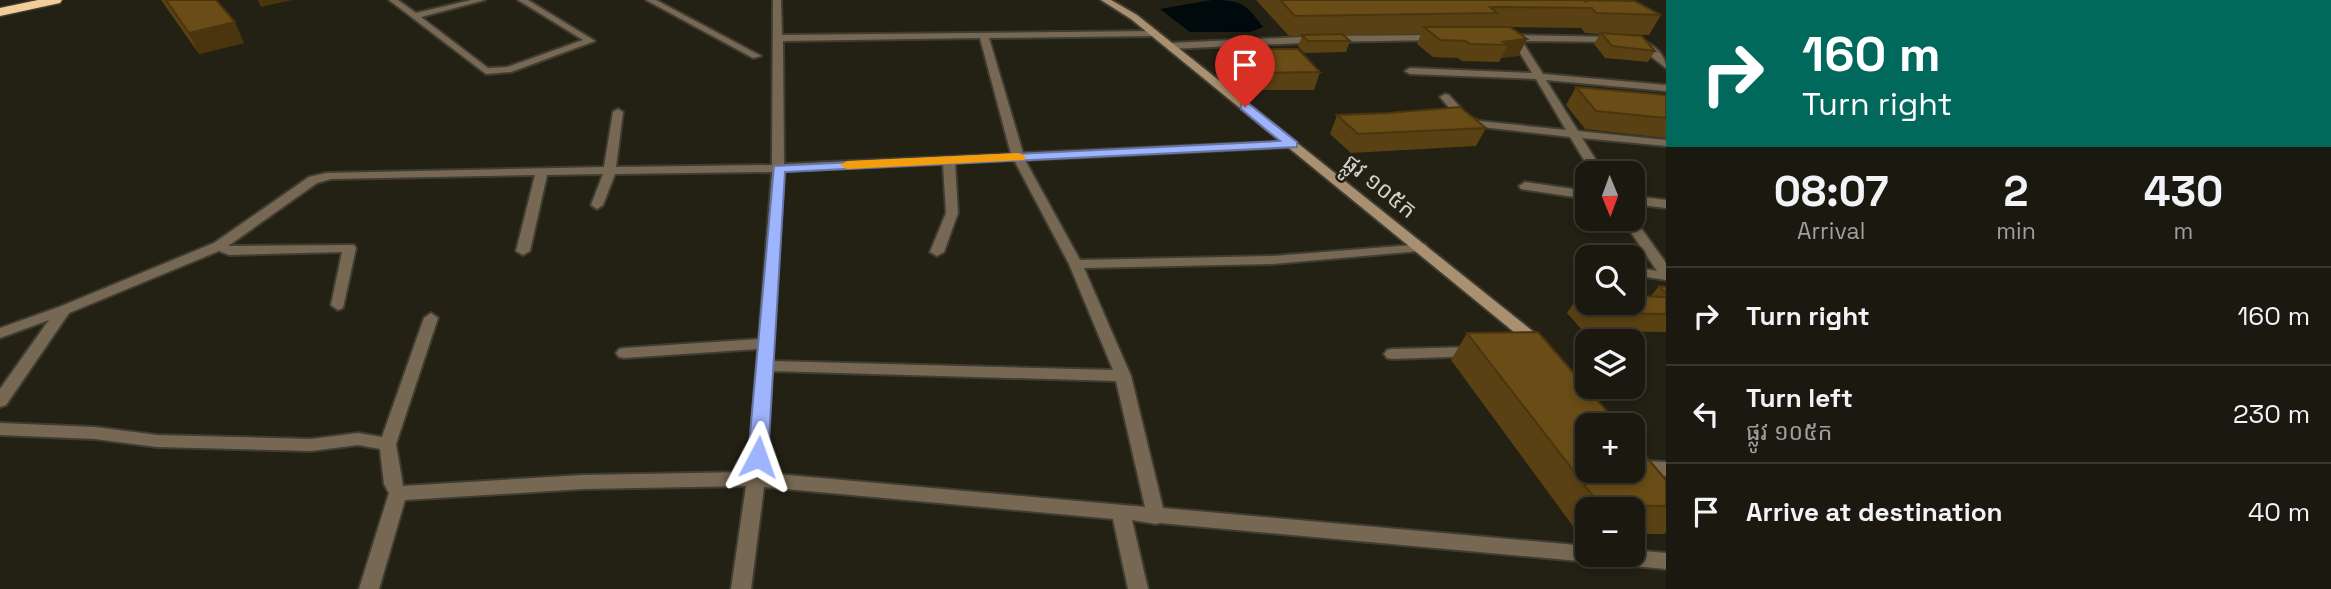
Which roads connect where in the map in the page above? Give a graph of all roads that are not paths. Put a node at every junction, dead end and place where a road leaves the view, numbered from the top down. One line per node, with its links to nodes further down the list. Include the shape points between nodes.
1 (22, 0): 9 (highway)
2 (56, 0): 10 (highway)
3 (393, 0): 11 (street)
4 (481, 0): 11 (street)
5 (522, 0): 11 (street, via 590,41 508,69 486,71)
6 (650, 0): 22 (street)
7 (777, 0): 14 (street)
8 (1105, 0): 12 (main road, ផ្លូវ ១០៥ក)
9 (0, 5)
10 (0, 12)
11 (416, 16)
12 (1154, 33): 13 (street); 19 (main road, ផ្លូវ ១០៥ក)
13 (984, 36): 14 (street); 32 (street)
14 (780, 38): 35 (street)
15 (1450, 38): 18 (street)
16 (1503, 38): 17 (street)
17 (1516, 38): 21 (street, via 1626,40); 25 (street)
18 (1279, 41): 19 (street); 20 (street)
19 (1170, 46): 31 (main road, ផ្លូវ ១០៥ក)
20 (1287, 49)
21 (1662, 55): 23 (street)
22 (755, 56)
23 (1666, 65)
24 (1410, 71): 25 (street)
25 (1541, 76): 26 (street); 29 (street)
26 (1666, 88)
27 (1445, 97): 29 (street, via 1464,118 1477,124)
28 (618, 112): 36 (street)
29 (1576, 134): 30 (street); 34 (street)
30 (1666, 143)
31 (1292, 144): 32 (street); 45 (main road, ផ្លូវ ១០៥ក)
32 (1018, 157): 33 (street); 48 (street)
33 (949, 160): 35 (street); 47 (street, via 952,213)
34 (1591, 161)
35 (778, 168): 36 (street); 55 (street)
36 (610, 171): 37 (street); 42 (street)
37 (542, 172): 44 (street, via 322,177); 46 (street)
38 (1525, 187): 39 (street)
39 (1575, 193)
40 (1645, 201): 41 (street)
41 (1666, 204)
42 (597, 205)
43 (1636, 231): 50 (street)
44 (219, 246): 51 (street, via 229,251 349,248); 52 (street)
45 (1420, 247): 48 (street, via 1273,260); 60 (main road, ផ្លូវ ១០៥ក)
46 (523, 251)
47 (937, 252)
48 (1076, 264): 62 (street)
49 (1645, 272): 50 (street)
50 (1666, 274)
51 (338, 305)
52 (64, 310): 54 (street); 63 (street)
53 (431, 318): 65 (street)
54 (0, 333)
55 (766, 343): 58 (street); 61 (street)
56 (1489, 351): 59 (street)
57 (1517, 351): 60 (street)
58 (624, 353)
59 (1392, 354)
60 (1549, 355)
61 (765, 366): 62 (street); 68 (street)
62 (1123, 376): 71 (street)
63 (0, 401)
64 (0, 429): 65 (street, via 95,433 158,442 311,444 358,439)
65 (388, 444): 69 (street)
66 (1645, 467): 67 (main road)
67 (1663, 476)
68 (756, 479): 69 (street, via 583,482); 70 (street); 76 (street)
69 (398, 493): 75 (street)
70 (1121, 513): 71 (street); 77 (street)
71 (1156, 517): 72 (street)
72 (1575, 553)
73 (1645, 559): 74 (street)
74 (1666, 561)
75 (369, 589)
76 (741, 589)
77 (1138, 589)

